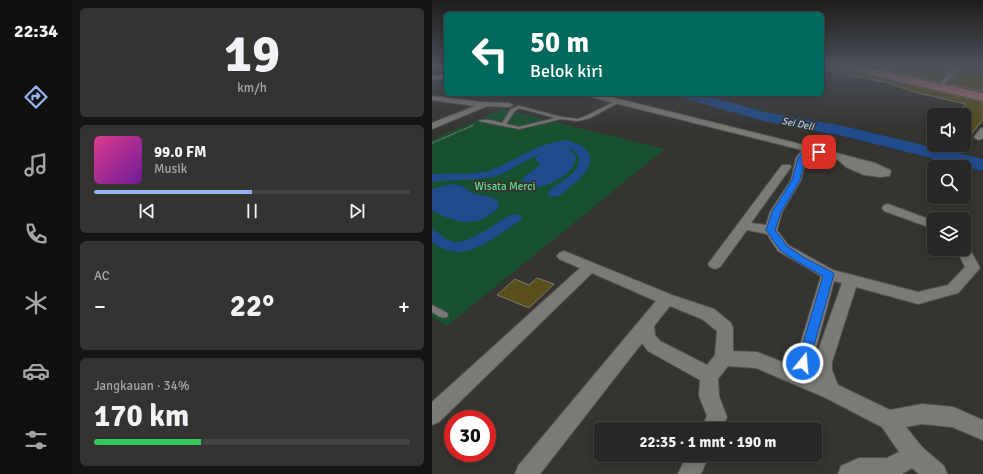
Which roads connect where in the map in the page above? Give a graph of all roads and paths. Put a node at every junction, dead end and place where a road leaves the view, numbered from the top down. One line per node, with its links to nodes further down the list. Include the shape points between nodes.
1 (940, 87): 3 (main road)
2 (598, 96): 6 (street)
3 (983, 97)
4 (432, 98): 5 (street)
5 (444, 99): 7 (street); 8 (street)
6 (619, 101): 10 (lane, via 582,119); 15 (street)
7 (432, 103)
8 (484, 104): 9 (street); 13 (street)
9 (510, 105)
10 (561, 118): 12 (lane, via 522,128); 12 (lane, via 519,107 513,110)
11 (481, 122): 12 (lane); 14 (path)
12 (503, 124)
13 (432, 126)
14 (432, 143)
15 (808, 149): 16 (street); 19 (street, via 801,158)
16 (841, 157)
17 (786, 167): 18 (street)
18 (775, 182): 19 (street); 22 (street)
19 (792, 186): 23 (street, via 776,212)
20 (888, 208): 21 (street)
21 (927, 221)
22 (743, 225): 23 (street); 26 (street)
23 (771, 230): 28 (street, via 783,248)
24 (564, 256): 27 (street)
25 (967, 256): 29 (street, via 973,268 953,289 918,298)
26 (715, 264)
27 (590, 267): 30 (street); 38 (street)
28 (829, 274): 29 (street); 35 (street, via 803,363)
29 (850, 281): 37 (street, via 823,362 823,370)
30 (667, 299): 33 (street); 34 (street, via 708,314 725,328)
31 (432, 308): 32 (lane)
32 (444, 315)
33 (646, 325): 36 (street, via 647,337 654,346); 44 (street)
34 (724, 358): 35 (street, via 757,360); 36 (street)
35 (786, 372): 37 (street)
36 (709, 376): 40 (street, via 709,396 717,416)
37 (831, 391): 39 (street)
38 (432, 415)
39 (889, 420): 41 (street, via 922,414 953,417); 42 (street)
40 (714, 422)
41 (983, 430)
42 (914, 455): 46 (street, via 889,469 859,469); 47 (street)
43 (695, 462): 45 (street)
44 (526, 474)
45 (689, 474)
46 (849, 474)
47 (936, 474)

